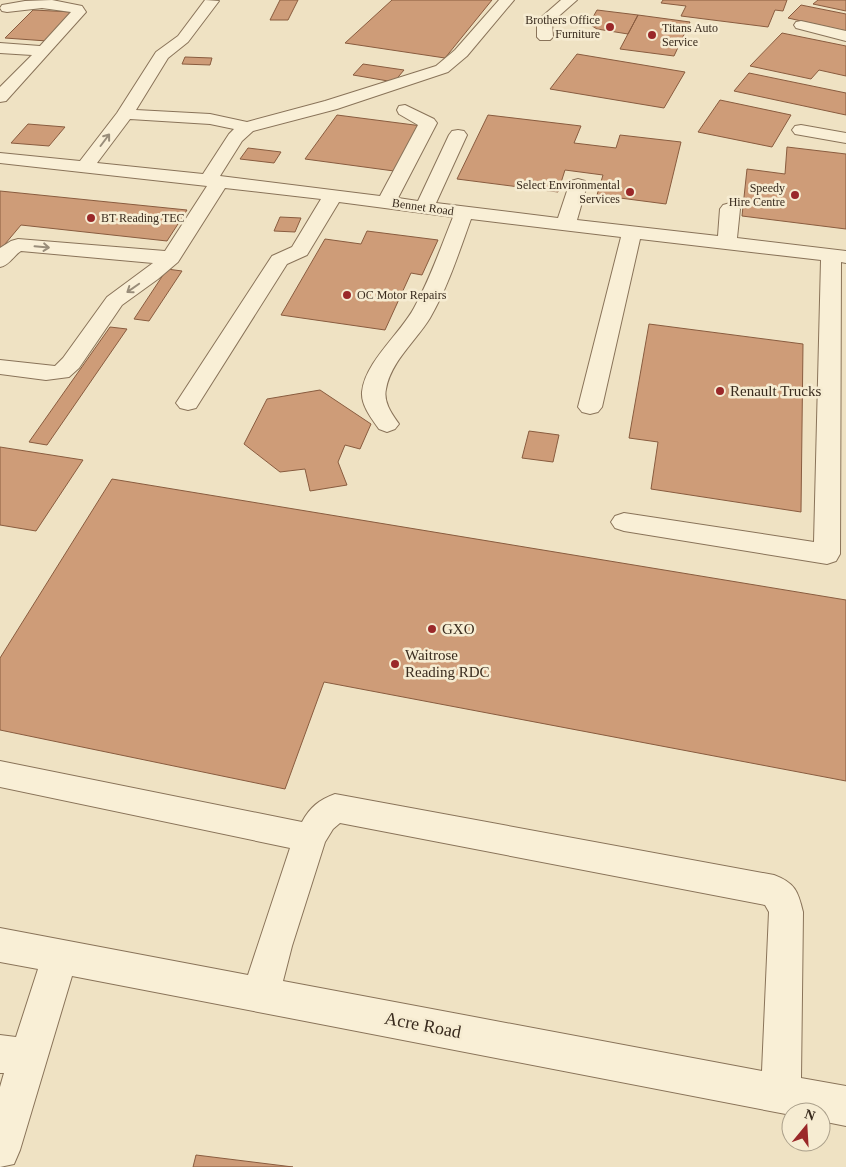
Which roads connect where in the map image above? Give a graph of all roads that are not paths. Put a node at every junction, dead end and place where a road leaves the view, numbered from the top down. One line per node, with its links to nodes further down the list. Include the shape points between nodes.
1 (507, 0): 13 (street, via 461,53 442,69 330,105)
2 (570, 0): 7 (street, via 544,21)
3 (212, 2): 12 (street, via 183,39 162,56)
4 (4, 11): 9 (street, via 29,4 77,9 79,12)
5 (801, 25): 6 (street)
6 (846, 36)
7 (545, 37)
8 (0, 48): 9 (street)
9 (44, 51): 10 (street)
10 (0, 97)
11 (405, 110): 22 (street, via 428,123)
12 (125, 114): 13 (street, via 210,120); 18 (street, one-way to 12)
13 (247, 127): 19 (street, via 235,138)
14 (801, 130): 16 (street)
15 (458, 135): 23 (street)
16 (846, 138)
17 (0, 158): 18 (street, Bennet Road)
18 (85, 167): 19 (street, Bennet Road)
19 (214, 181): 21 (street, Bennet Road); 30 (street)
20 (578, 185): 26 (street)
21 (333, 195): 22 (street, Bennet Road); 33 (street, via 300,251 278,260)
22 (386, 202): 23 (street, Bennet Road)
23 (425, 207): 25 (street, Bennet Road)
24 (730, 208): 28 (street)
25 (464, 212): 26 (street, Bennet Road); 35 (street, via 433,292 419,318 378,376 373,392 376,407)
26 (566, 224): 27 (street, Bennet Road)
27 (632, 232): 28 (street, Bennet Road); 34 (street)
28 (727, 243): 29 (street, Bennet Road)
29 (838, 256): 36 (street, via 826,554)
30 (171, 258): 31 (street, one-way to 30, via 18,245); 32 (street, one-way to 32, via 114,301 71,363 61,372)
31 (0, 261)
32 (0, 367)
33 (188, 403)
34 (590, 407)
35 (387, 424)
36 (624, 522)
37 (0, 774): 38 (street)
38 (310, 838): 41 (street); 43 (street, via 321,818 336,808 774,891 783,899 786,912)
39 (0, 945): 40 (street, Acre Road)
40 (60, 956): 41 (street, Acre Road); 42 (street)
41 (261, 994): 43 (street, Acre Road)
42 (14, 1056): 45 (street)
43 (781, 1093): 44 (street, Acre Road)
44 (846, 1106)
45 (0, 1150)

